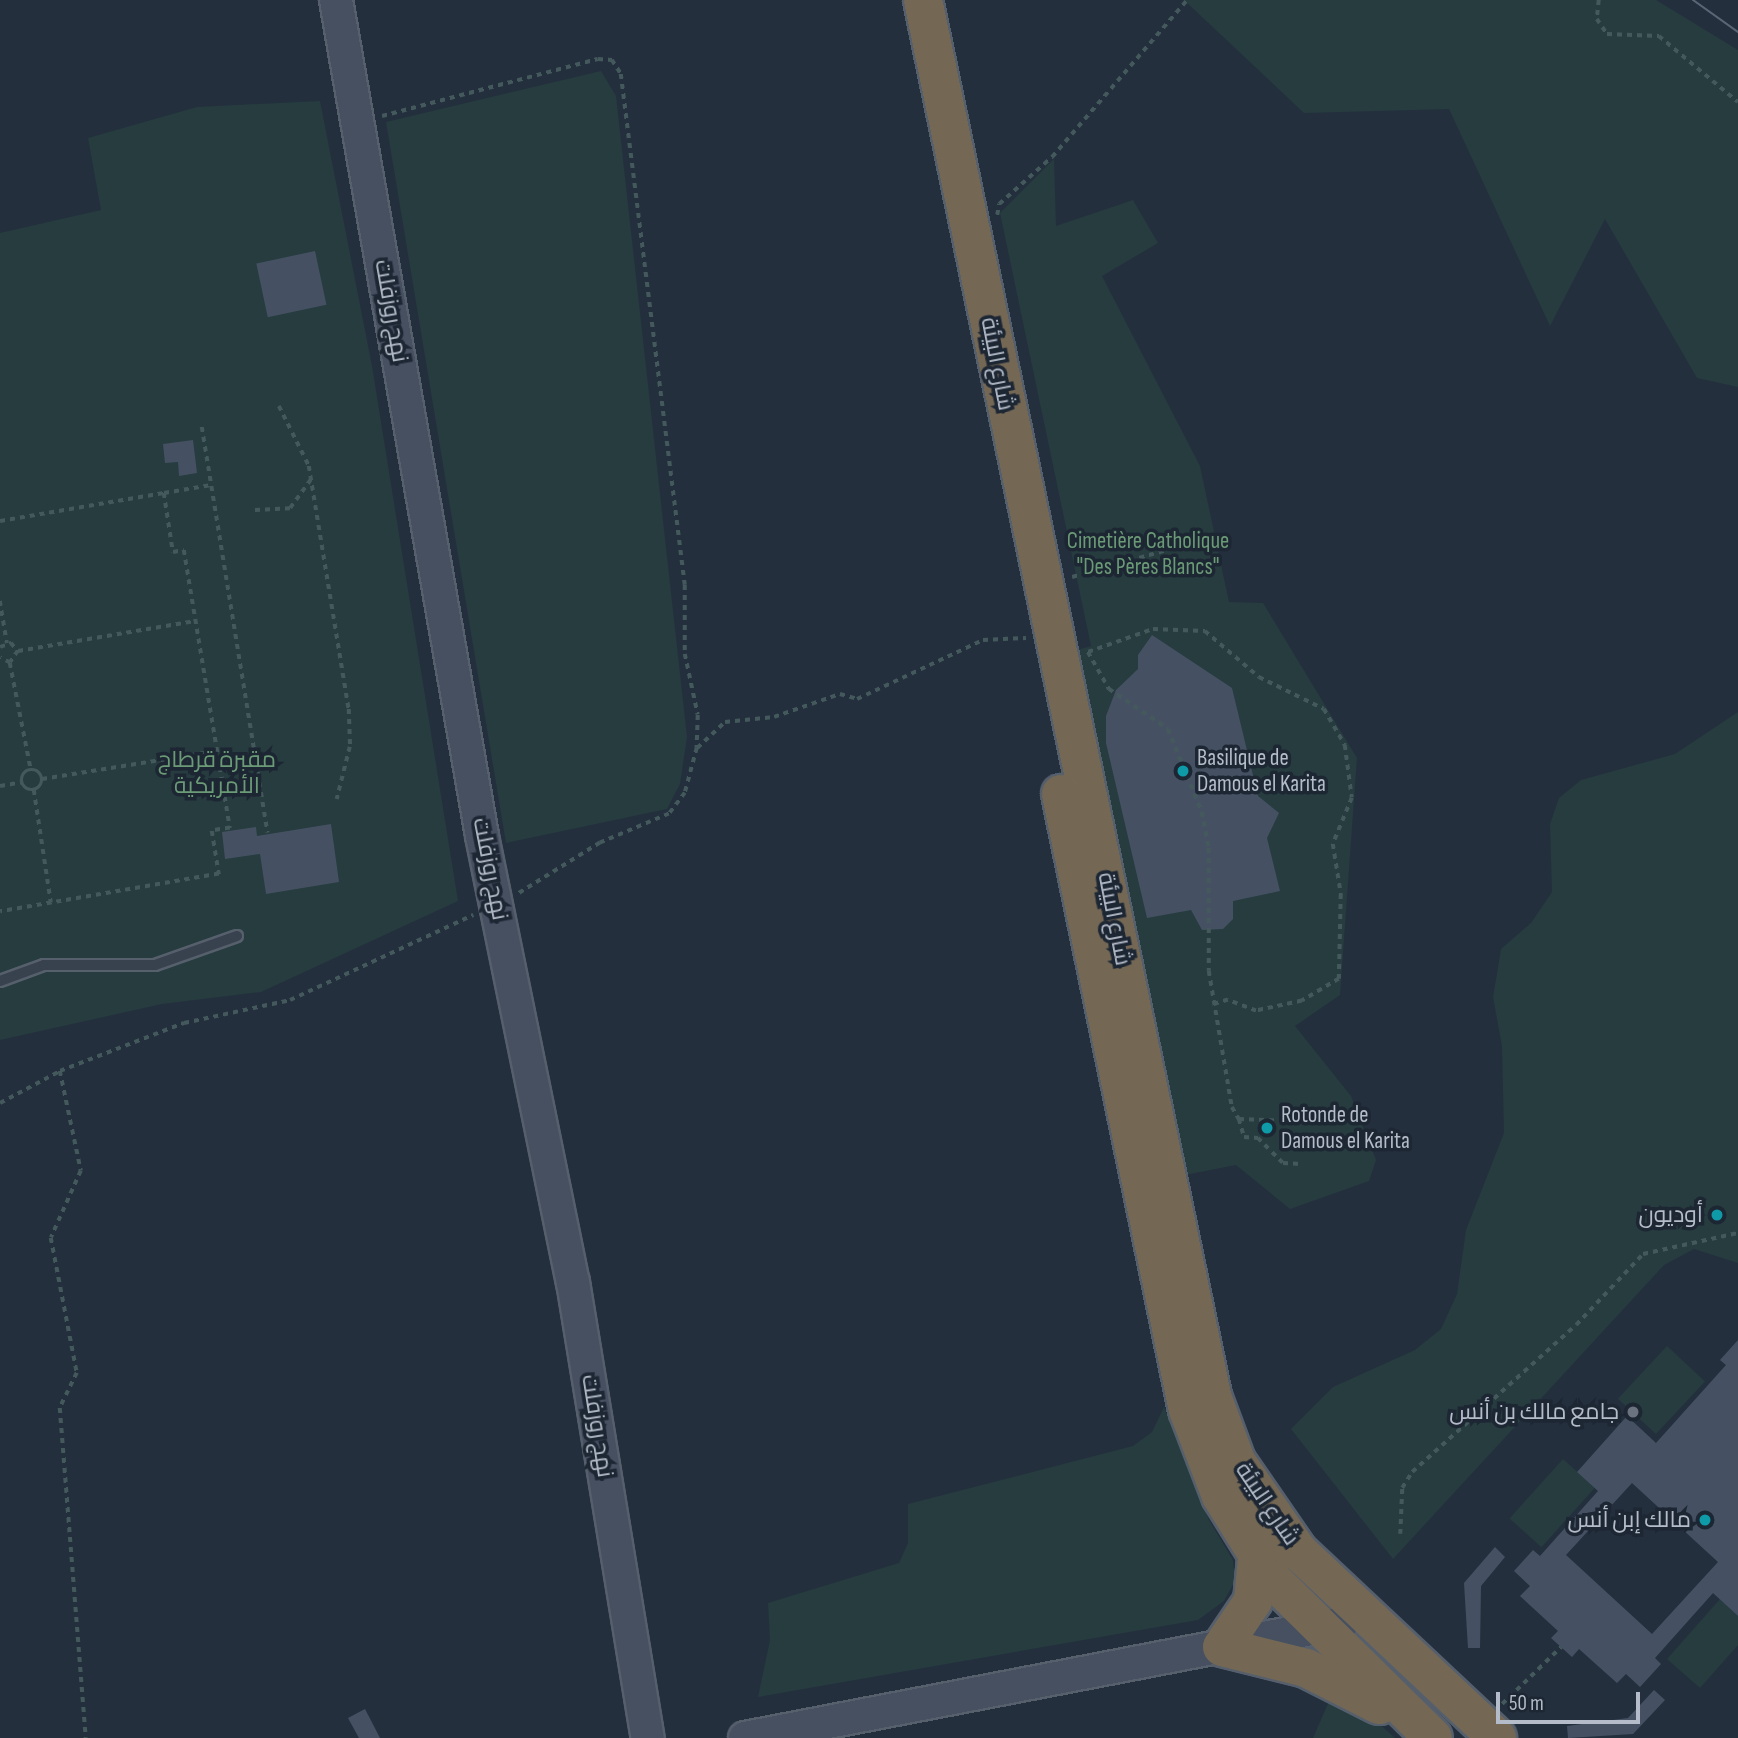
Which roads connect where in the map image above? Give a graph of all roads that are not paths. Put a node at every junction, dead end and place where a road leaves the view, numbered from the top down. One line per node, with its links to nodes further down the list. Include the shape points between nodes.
1 (336, 0): 10 (street, نهج روزفلت, via 496,905 573,1282)
2 (895, 0): 6 (highway, شارع البيئة, via 1188,1410 1221,1496)
3 (923, 0): 7 (highway, شارع البيئة, via 1212,1396 1251,1487 1298,1551)
4 (237, 936): 5 (lane, via 155,965 44,965)
5 (0, 981)
6 (1257, 1558): 8 (highway, شارع البيئة); 9 (highway, via 1253,1601)
7 (1363, 1617): 8 (street); 13 (highway, شارع البيئة)
8 (1320, 1630): 9 (street); 12 (highway, شارع البيئة)
9 (1222, 1647): 11 (street); 12 (highway, via 1332,1679)
10 (648, 1738)
11 (745, 1738)
12 (1433, 1738)
13 (1497, 1738)

